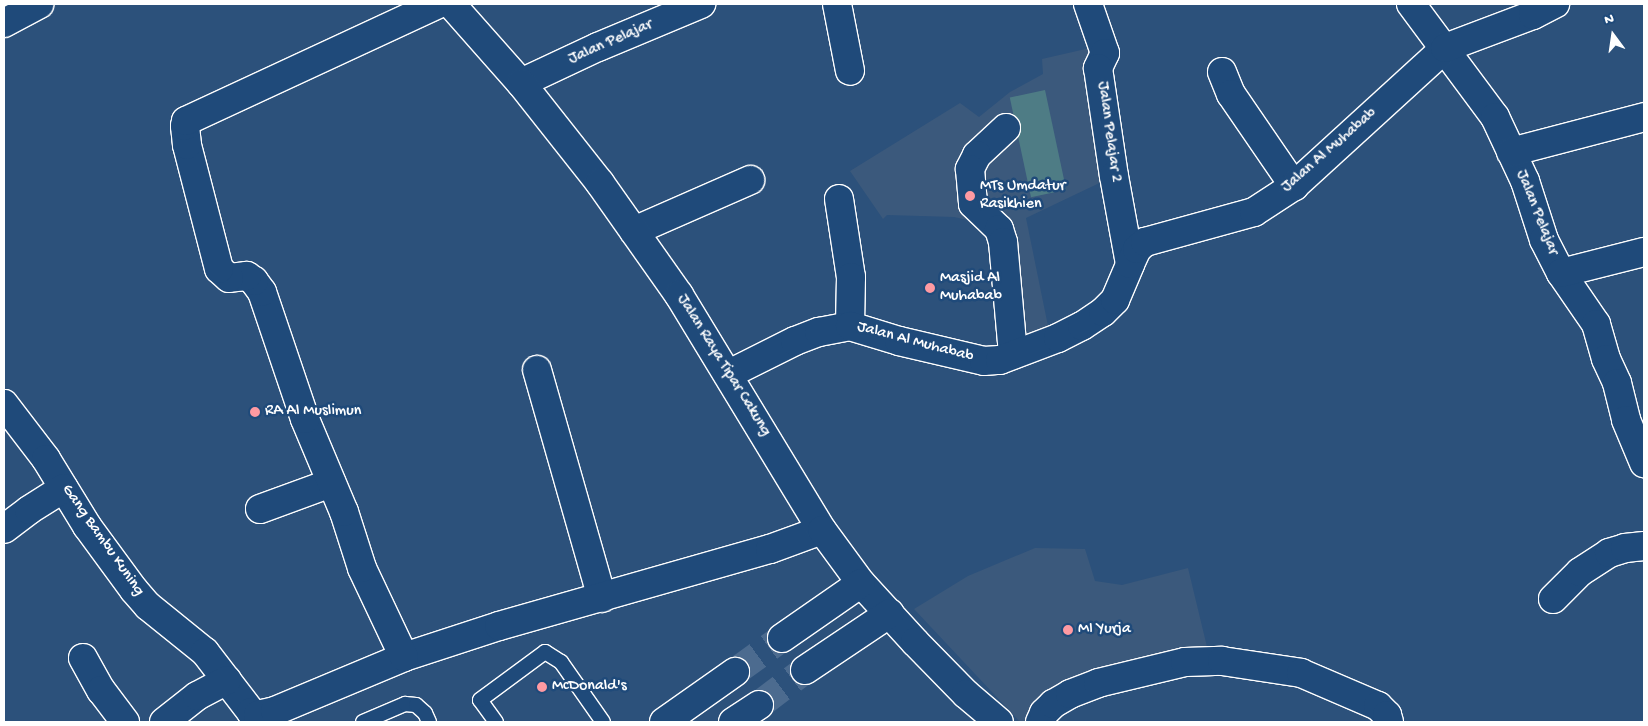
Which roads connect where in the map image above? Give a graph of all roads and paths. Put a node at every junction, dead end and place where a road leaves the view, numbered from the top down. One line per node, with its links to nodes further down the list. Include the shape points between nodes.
1 (39, 4): 9 (street)
2 (438, 4): 31 (street, via 186,121 187,145 219,269 229,278 247,276 262,292 302,411)
3 (451, 4): 13 (street, Jalan Raya Tipar Cakung)
4 (701, 4): 13 (street, Jalan Pelajar)
5 (837, 4): 11 (street)
6 (1088, 4): 22 (street, Jalan Pelajar 2, via 1104,53 1098,68)
7 (1411, 4): 10 (street, Jalan Pelajar)
8 (1556, 4): 10 (street, Jalan Al Muhabab)
9 (4, 23)
10 (1445, 48): 16 (street, Jalan Pelajar, via 1495,117); 18 (street, Jalan Al Muhabab)
11 (850, 71)
12 (1222, 72): 18 (street, via 1231,94)
13 (521, 83): 20 (street, Jalan Raya Tipar Cakung, via 600,182)
14 (1644, 117): 16 (street)
15 (1006, 128): 25 (street, via 977,155 970,177 973,204 999,229 1003,242)
16 (1511, 152): 23 (street, Jalan Pelajar, via 1525,182 1544,240)
17 (750, 180): 20 (street)
18 (1294, 186): 22 (street, Jalan Al Muhabab, via 1254,212 1145,242 1137,249)
19 (838, 199): 24 (street, via 851,277)
20 (634, 231): 27 (street, Jalan Raya Tipar Cakung)
21 (1644, 252): 23 (street)
22 (1130, 264): 25 (street, Jalan Al Muhabab, via 1115,300 1103,312 1082,326)
23 (1561, 272): 29 (street, Jalan Pelajar, via 1596,324 1606,359)
24 (850, 326): 25 (street, Jalan Al Muhabab, via 984,361); 27 (street, Jalan Al Muhabab, via 794,341)
25 (1013, 356)
26 (537, 370): 38 (street)
27 (729, 374): 35 (street, Jalan Raya Tipar Cakung)
28 (4, 404): 32 (street, Gang Bambu Kuning)
29 (1635, 418): 30 (street, Jalan Pelajar)
30 (1644, 463)
31 (331, 483): 33 (street); 42 (street, via 362,568)
32 (64, 488): 34 (street); 46 (street, Gang Bambu Kuning, via 87,526 134,590 148,606 205,652)
33 (260, 509)
34 (4, 530)
35 (822, 530): 37 (street, Jalan Raya Tipar Cakung); 38 (street, via 770,550)
36 (1644, 546): 39 (street, via 1609,553 1580,572)
37 (861, 583): 40 (street, Jalan Raya Tipar Cakung); 41 (street)
38 (602, 598): 42 (street, via 499,626)
39 (1553, 599)
40 (890, 613): 44 (street); 56 (street, Jalan Raya Tipar Cakung, via 966,694)
41 (782, 638)
42 (404, 657): 46 (street, Gang Bambu Kuning, via 275,711 258,715 251,712)
43 (82, 658): 48 (street)
44 (805, 670)
45 (735, 672): 54 (street)
46 (227, 680): 49 (street, via 197,696)
47 (759, 705): 55 (street)
48 (126, 722)
49 (164, 722)
50 (363, 722): 51 (lane, via 405,704 416,705)
51 (429, 722)
52 (496, 722): 53 (lane, via 480,700 545,652 561,662)
53 (603, 722)
54 (664, 722)
55 (733, 722)
56 (999, 722)
57 (1040, 722): 58 (street, via 1053,704 1098,683 1185,662 1222,661 1301,673 1378,706)
58 (1389, 722)

